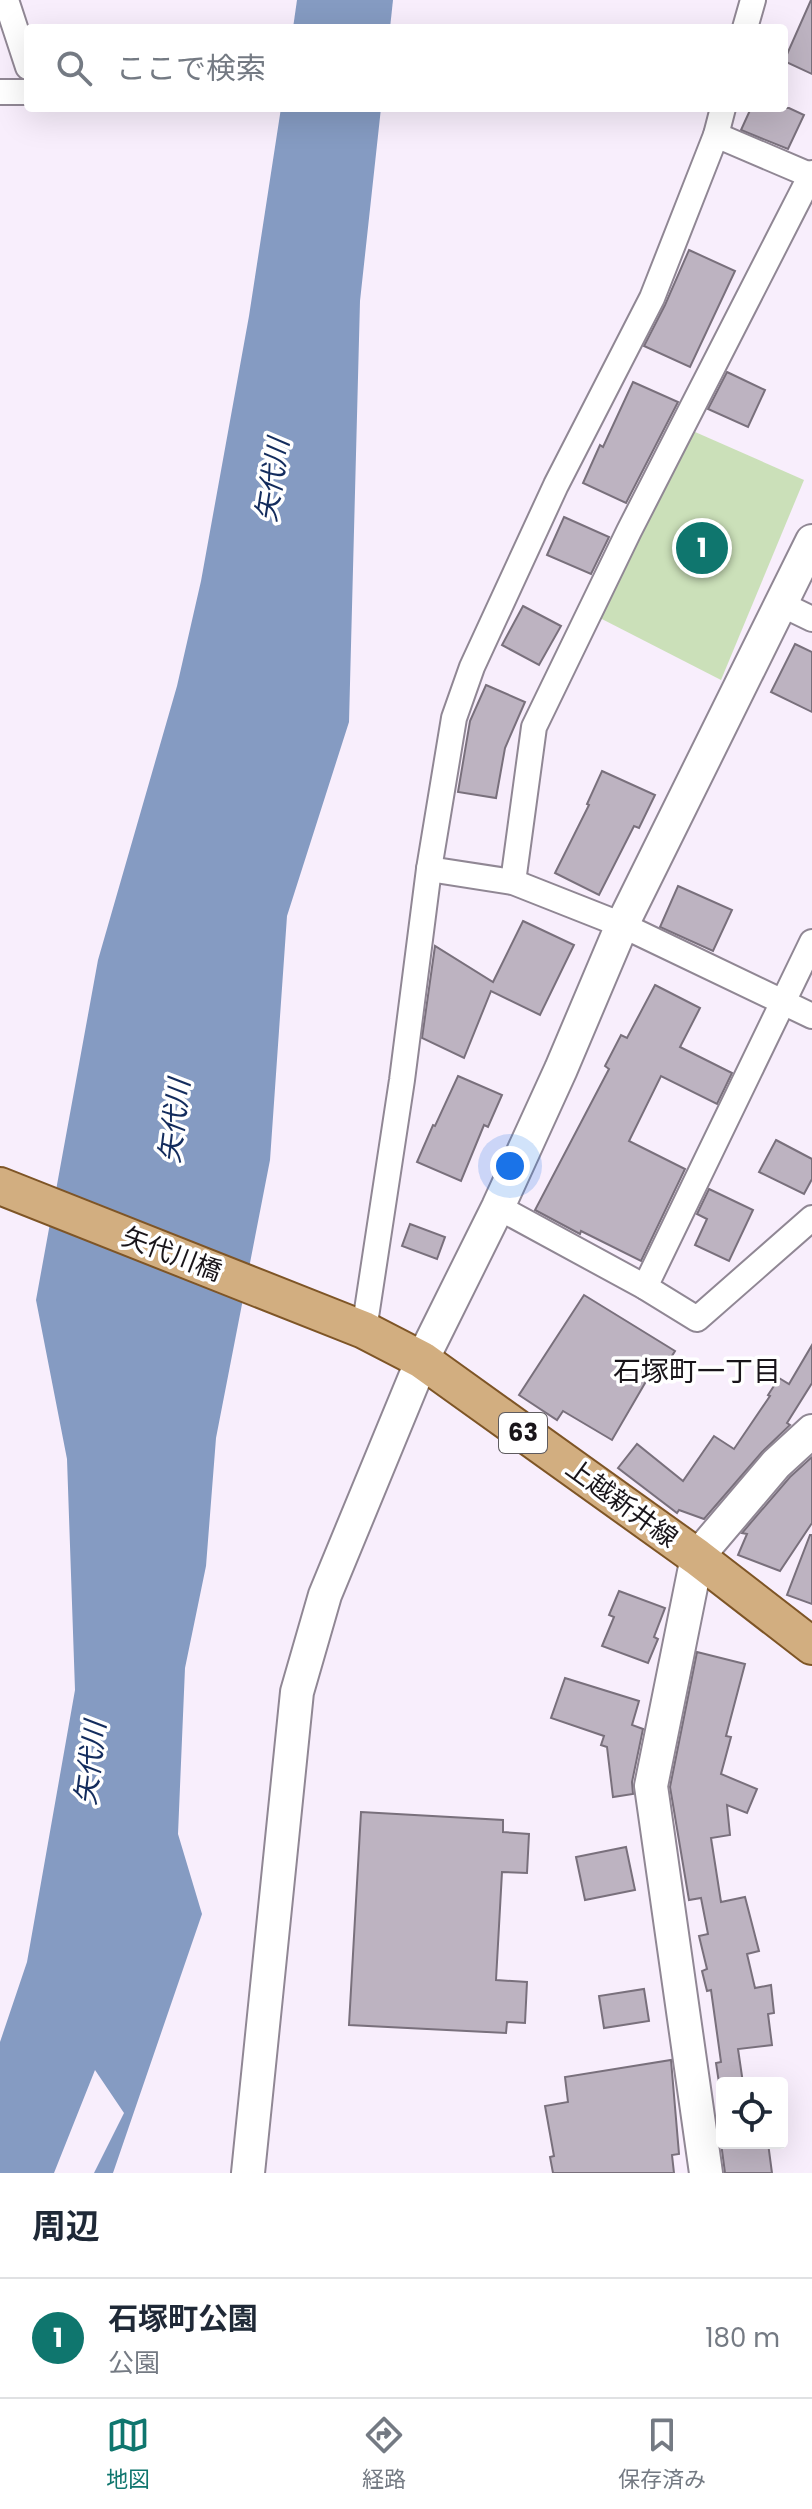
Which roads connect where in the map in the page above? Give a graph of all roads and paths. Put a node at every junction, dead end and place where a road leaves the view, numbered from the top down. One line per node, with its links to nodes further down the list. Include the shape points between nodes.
1 (6, 0): 4 (street)
2 (753, 0): 3 (street)
3 (746, 24)
4 (24, 55)
5 (0, 92): 6 (street)
6 (24, 92)
7 (722, 112): 8 (street)
8 (716, 135): 9 (street); 13 (street, via 652,298 556,485 472,667 454,718)
9 (812, 175): 14 (street, via 534,727)
10 (812, 541): 11 (street)
11 (781, 604): 12 (street); 15 (street)
12 (812, 619)
13 (429, 869): 14 (street); 23 (street, via 402,1080)
14 (513, 882): 15 (street)
15 (622, 925): 17 (street); 20 (street)
16 (812, 942): 17 (street)
17 (783, 1001): 18 (street); 22 (street)
18 (812, 1016)
19 (0, 1186): 23 (main road, 矢代川橋 / 63)
20 (498, 1207): 22 (street); 24 (street)
21 (812, 1218): 22 (street, via 697,1319)
22 (645, 1287)
23 (354, 1325): 24 (main road, 上越新井線 / 63)
24 (422, 1360): 26 (main road, 上越新井線 / 63); 28 (street, via 325,1595 297,1692)
25 (812, 1431): 26 (street, via 776,1464)
26 (697, 1557): 27 (main road, 上越新井線 / 63); 29 (street, via 651,1786)
27 (812, 1646)
28 (248, 2173)
29 (706, 2173)

